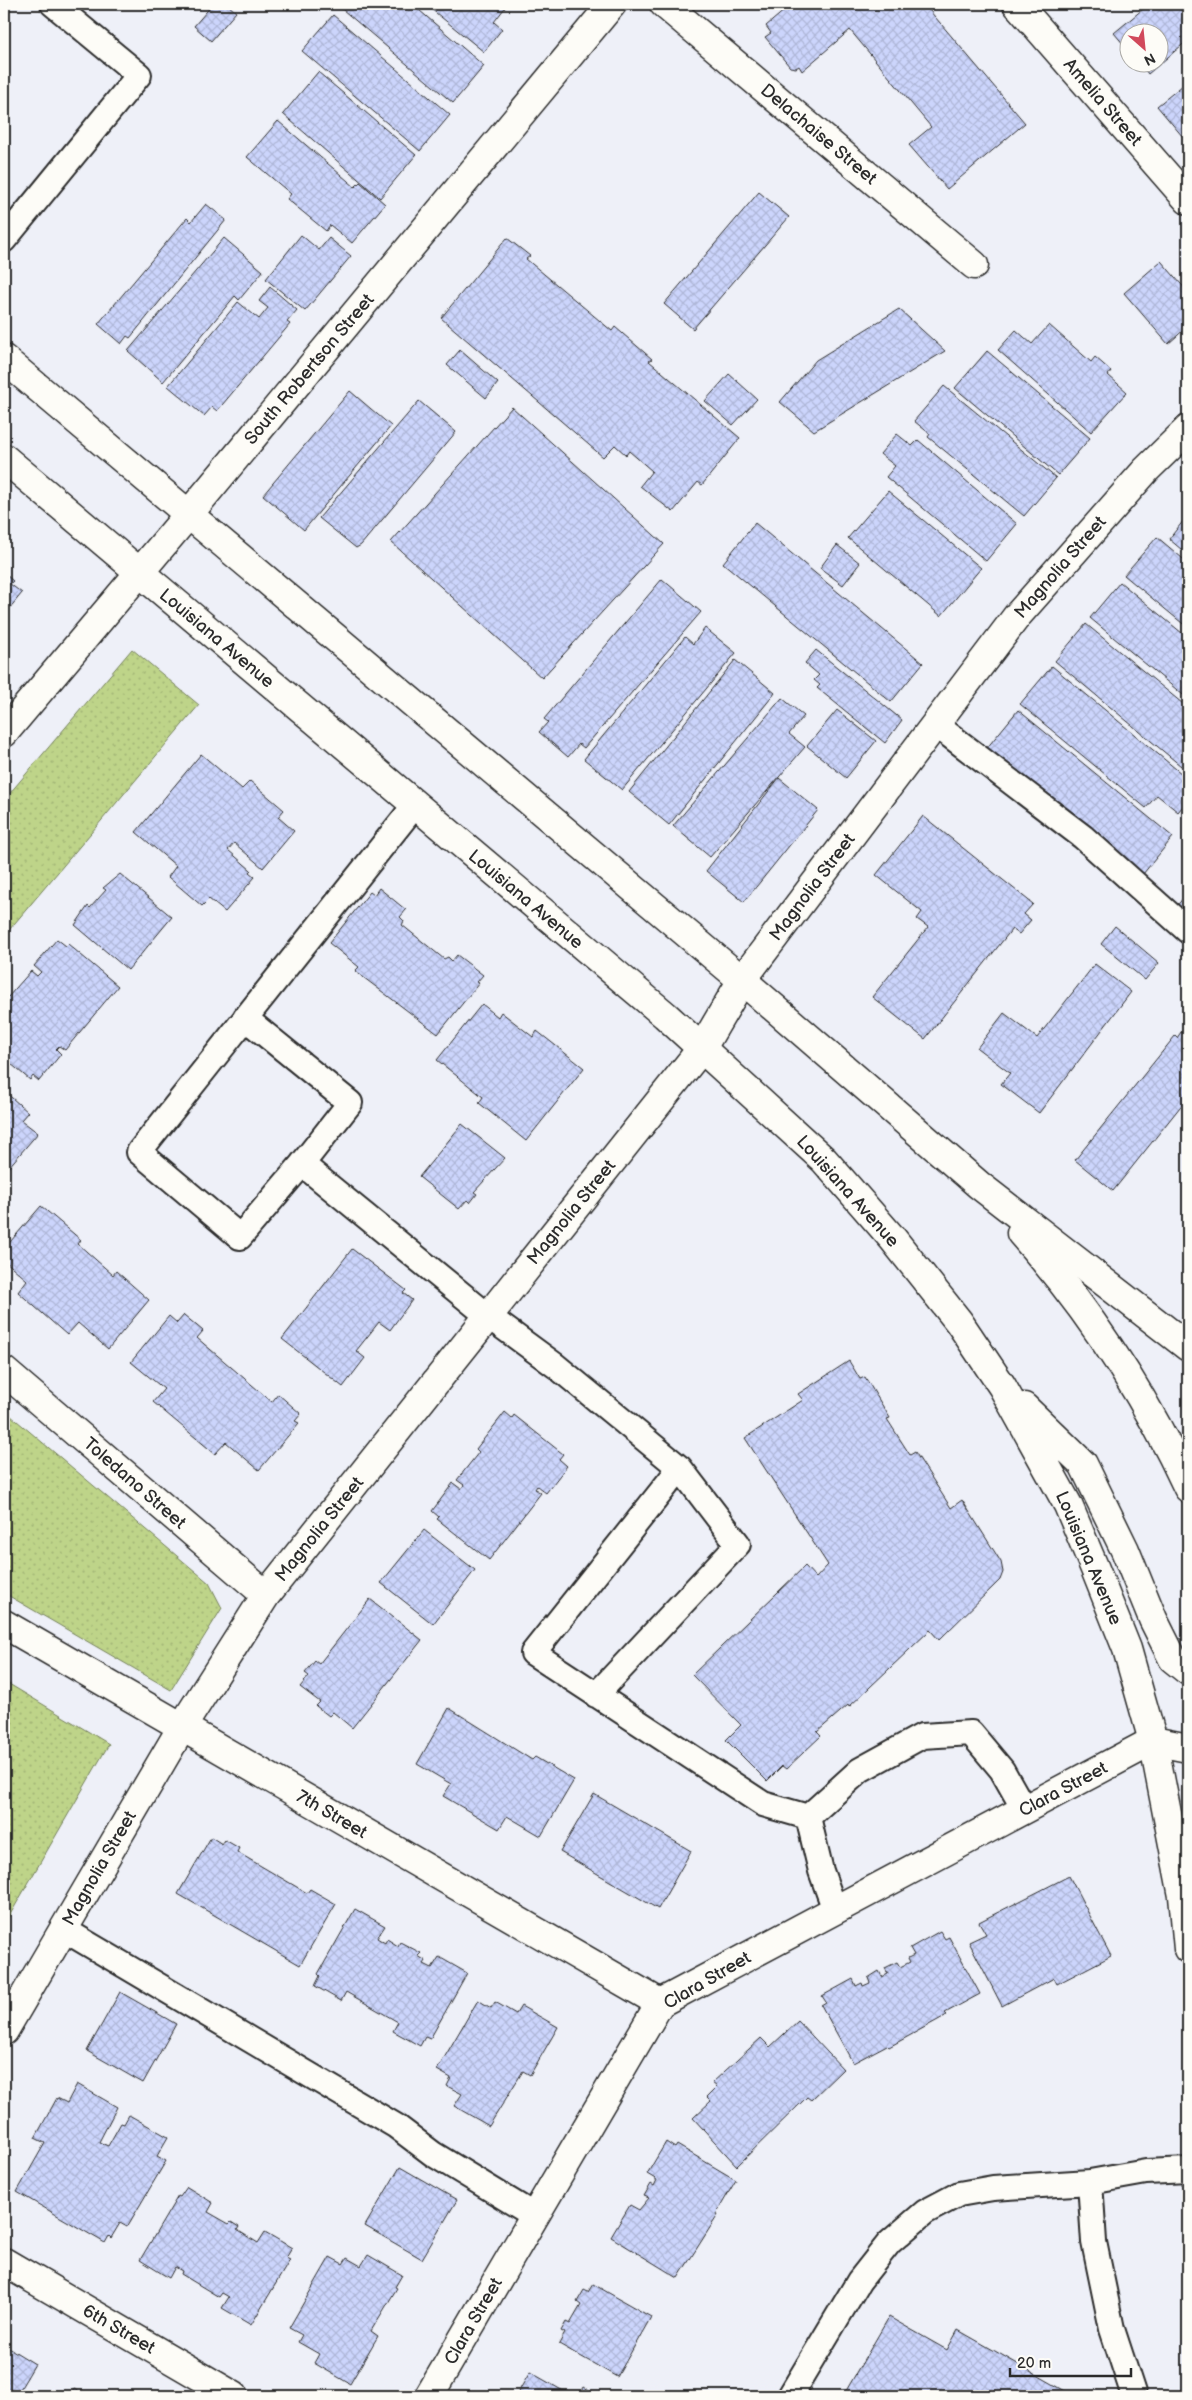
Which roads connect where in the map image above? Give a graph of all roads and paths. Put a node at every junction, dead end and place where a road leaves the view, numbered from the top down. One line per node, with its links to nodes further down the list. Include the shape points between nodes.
1 (53, 4): 6 (lane, via 139,76)
2 (612, 4): 11 (street, South Robertson Street)
3 (1017, 4): 5 (street, Amelia Street)
4 (675, 7): 7 (street, Delachaise Street)
5 (1188, 200)
6 (4, 240)
7 (974, 265)
8 (4, 360): 11 (street)
9 (1188, 429): 13 (street, Magnolia Street, via 1146,470 1017,616)
10 (4, 458): 12 (street, Louisiana Avenue)
11 (188, 515): 12 (street, South Robertson Street); 17 (street)
12 (139, 572): 14 (street, South Robertson Street); 15 (street, Louisiana Avenue)
13 (935, 724): 16 (lane, via 1083,837); 17 (street, Magnolia Street)
14 (4, 733)
15 (414, 805): 18 (lane); 19 (street, Louisiana Avenue)
16 (1188, 931)
17 (742, 980): 19 (street, Magnolia Street); 21 (street)
18 (245, 1018): 20 (lane, via 350,1103); 20 (lane, via 139,1152 240,1237)
19 (702, 1048): 22 (street, Magnolia Street); 25 (street, Louisiana Avenue, via 824,1160 959,1322)
20 (302, 1164): 22 (lane)
21 (978, 1185): 23 (street); 27 (street, via 1058,1274 1123,1366)
22 (488, 1316): 26 (lane, via 556,1366); 28 (street, Magnolia Street)
23 (1188, 1347)
24 (4, 1371): 28 (street, Toledano Street)
25 (1002, 1386): 30 (street, Louisiana Avenue, via 1083,1464 1125,1550 1153,1619 1173,1658); 33 (street, Louisiana Avenue, via 1068,1505 1092,1560 1127,1649)
26 (680, 1468): 31 (lane, via 738,1544); 31 (lane, via 533,1653)
27 (1188, 1488)
28 (266, 1595): 32 (street, Magnolia Street)
29 (4, 1624): 32 (street, 7th Street)
30 (1188, 1671)
31 (596, 1694): 36 (lane, via 763,1804)
32 (182, 1727): 38 (street, Magnolia Street); 40 (street, 7th Street)
33 (1153, 1741): 34 (street); 35 (street, Clara Street); 39 (street, via 1182,1886)
34 (1188, 1748)
35 (1024, 1809): 36 (lane, via 1002,1770 971,1733 922,1736 860,1770); 37 (street, Clara Street)
36 (808, 1817): 37 (lane, via 821,1871)
37 (836, 1910): 40 (street, Clara Street)
38 (63, 1929): 41 (street, Magnolia Street); 44 (lane, via 396,2126 433,2154)
39 (1188, 1949)
40 (660, 2004): 44 (street, Clara Street)
41 (4, 2031)
42 (1188, 2170): 43 (lane, via 1146,2172)
43 (1090, 2182): 48 (lane, via 993,2188 959,2194 925,2212 889,2243 859,2281); 49 (lane, via 1094,2242 1112,2329)
44 (535, 2216): 47 (street, Clara Street)
45 (4, 2262): 46 (street, 6th Street)
46 (234, 2396)
47 (429, 2396)
48 (790, 2396)
49 (1134, 2396)

